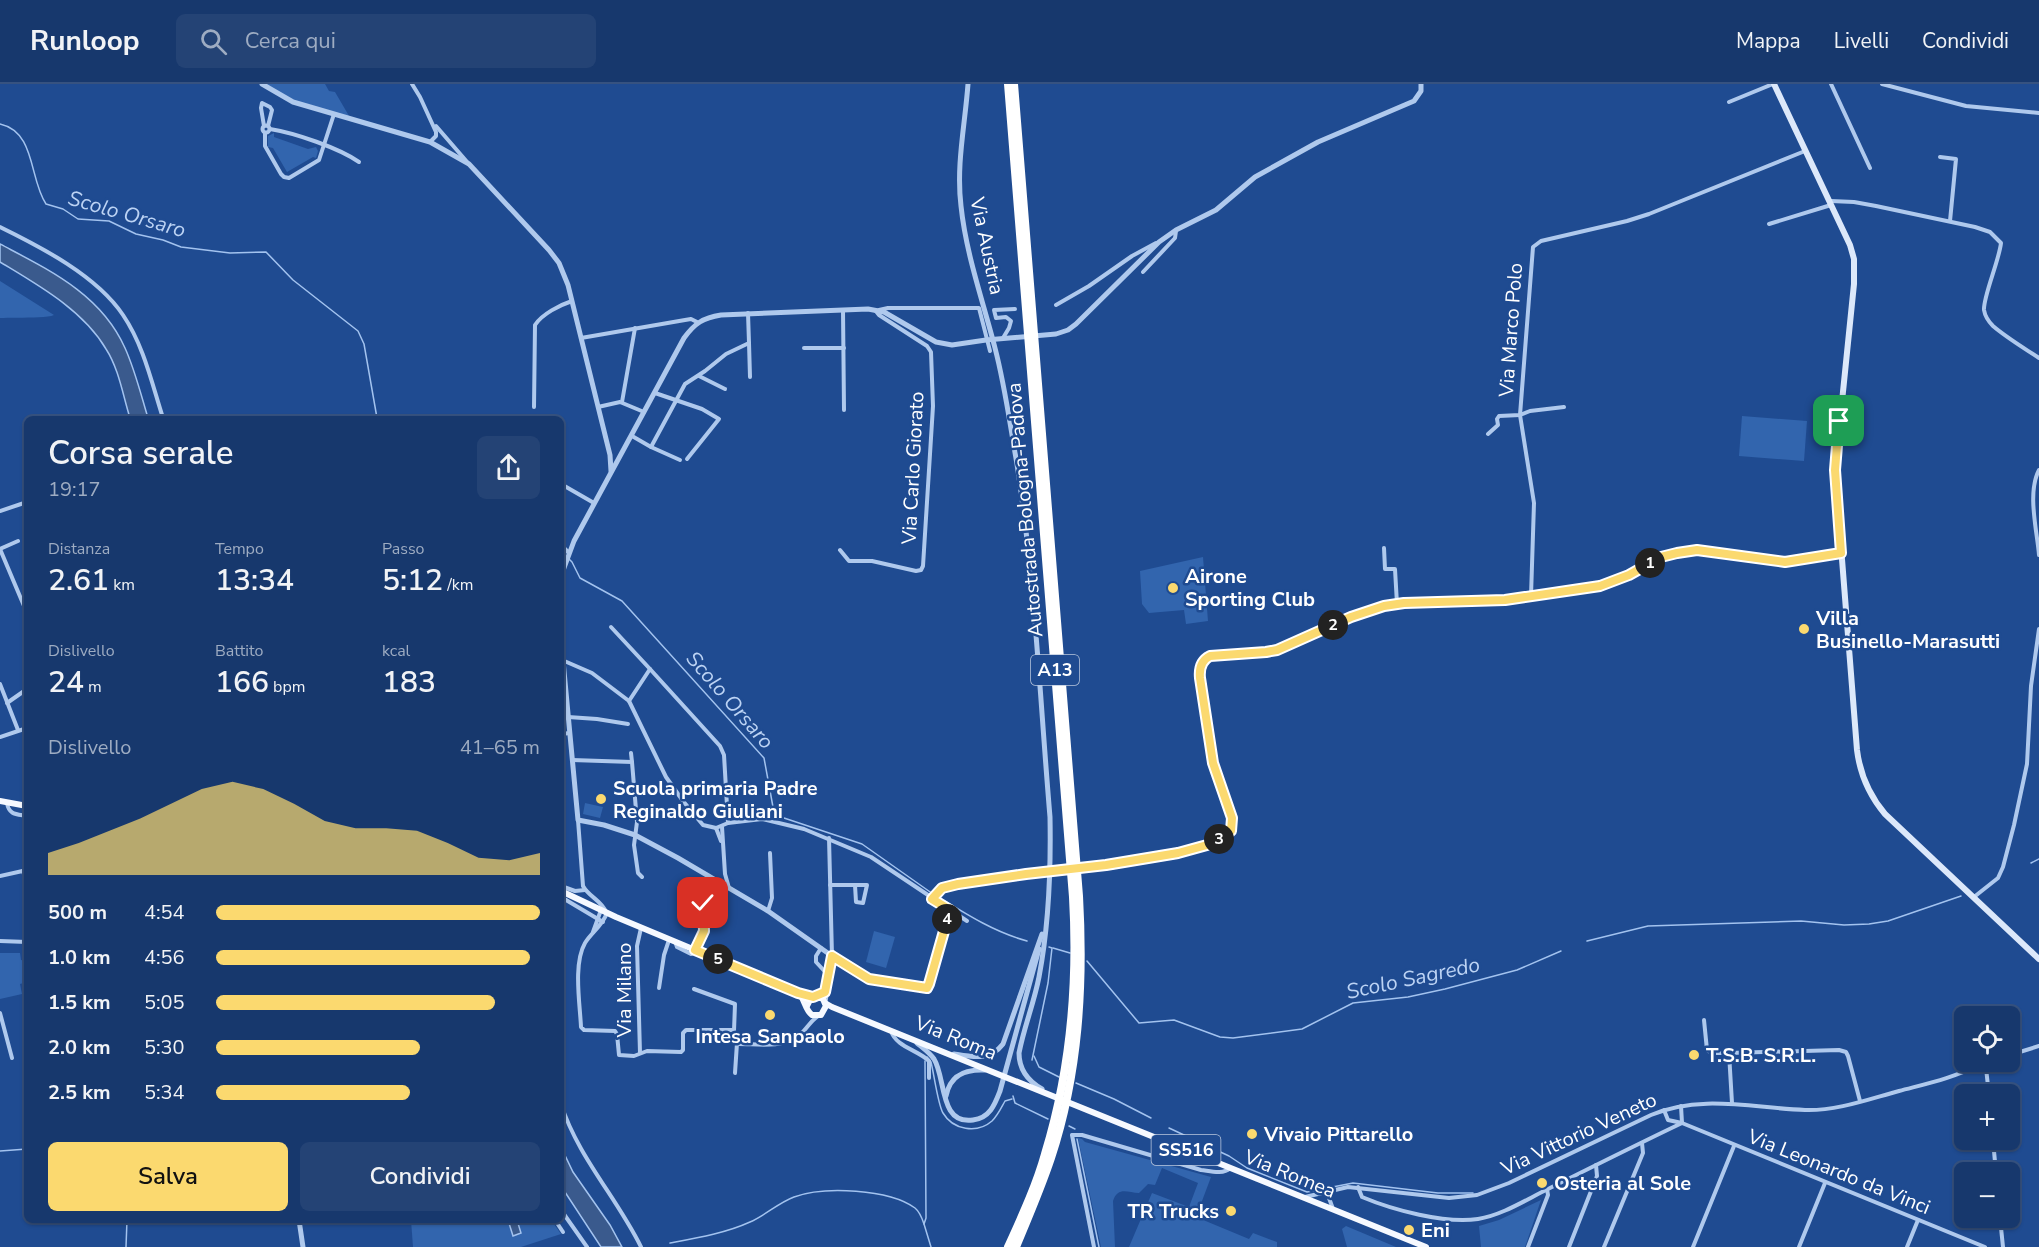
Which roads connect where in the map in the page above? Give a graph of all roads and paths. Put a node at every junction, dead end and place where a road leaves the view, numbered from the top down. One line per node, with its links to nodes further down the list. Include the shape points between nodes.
1 (262, 84): 12 (street, via 292,102)
2 (412, 84): 13 (street)
3 (968, 84): 31 (street, Via Austria, via 960,192)
4 (1008, 84): 204 (highway, Autostrada Bologna-Padova / A13, via 1076,962 1069,1047 1055,1119 1031,1194)
5 (1014, 84): 205 (highway, Autostrada Bologna-Padova / A13, via 1082,963 1076,1049 1061,1122 1038,1195)
6 (1421, 84): 26 (street, via 1414,101 1304,149 1255,177 1215,210)
7 (1774, 84): 10 (street); 17 (main road)
8 (1831, 84): 21 (street)
9 (1882, 84): 11 (street, via 1966,106)
10 (1730, 102)
11 (2039, 113)
12 (334, 114): 15 (street); 16 (street)
13 (433, 123): 15 (street, via 436,136); 20 (street)
14 (267, 129): 14 (street, via 272,110 262,104 261,108); 16 (street); 16 (street, via 265,146 286,179 319,160)
15 (430, 142): 20 (street)
16 (324, 146): 19 (street)
17 (1806, 150): 22 (main road); 56 (street, Via Marco Polo, via 1648,214 1541,240 1533,247)
18 (1940, 157): 23 (street, via 1956,159)
19 (360, 162)
20 (469, 164): 29 (street, via 559,263)
21 (1870, 168)
22 (1831, 203): 23 (street, via 1876,206); 24 (street); 78 (main road, via 1852,252 1855,271 1835,470)
23 (1950, 221): 44 (street, via 1998,238 2000,254 1985,300 1986,318)
24 (1769, 224)
25 (0, 227): 57 (street, via 67,265 115,304 138,344)
26 (1176, 230): 27 (street); 28 (street, via 1175,238)
27 (1159, 242): 30 (street); 39 (street, via 1071,328 1060,333)
28 (1143, 272)
29 (573, 305): 38 (street); 51 (street, via 564,304 536,325)
30 (1056, 305)
31 (982, 308): 34 (street); 43 (street); 137 (street, Via Austria, via 1006,400 1022,495 1050,818)
32 (1015, 309): 39 (street, via 994,309 995,317 1011,321)
33 (843, 310): 34 (street); 35 (street); 42 (street)
34 (877, 310): 39 (street, via 944,344); 77 (street, Via Carlo Giorato, via 931,352 933,406 923,566 916,571 872,561 852,561)
35 (748, 314): 36 (street); 40 (street)
36 (697, 322): 37 (street); 48 (street, via 684,338)
37 (635, 328): 38 (street); 50 (street)
38 (581, 338): 52 (street)
39 (1001, 338)
40 (749, 343): 45 (street, via 726,354); 46 (street)
41 (804, 348): 42 (street)
42 (843, 348): 54 (street)
43 (990, 351)
44 (2039, 358)
45 (698, 376): 47 (street); 49 (street, via 685,384)
46 (750, 377)
47 (725, 389)
48 (655, 393): 49 (street); 55 (street)
49 (676, 400): 60 (street); 63 (street, via 719,418)
50 (622, 402): 52 (street); 55 (street)
51 (534, 407)
52 (598, 407): 61 (street)
53 (1564, 407): 56 (street)
54 (844, 410)
55 (644, 412): 59 (street)
56 (1520, 415): 58 (street, via 1499,416 1498,425); 82 (street, Via Marco Polo, via 1534,503)
57 (162, 416)
58 (1488, 434)
59 (632, 436): 60 (street); 62 (street)
60 (651, 447): 64 (street)
61 (610, 455): 62 (street); 65 (street)
62 (621, 456): 65 (street); 67 (street)
63 (687, 459)
64 (680, 460)
65 (612, 464): 67 (street)
66 (2039, 470): 72 (street, via 2033,499)
67 (609, 478): 70 (street)
68 (564, 486): 70 (street)
69 (24, 503): 71 (street)
70 (595, 503): 80 (street)
71 (0, 511)
72 (2038, 521): 79 (street)
73 (18, 541): 75 (street)
74 (1384, 548): 83 (street, via 1384,570 1395,569)
75 (0, 549): 84 (street)
76 (564, 550): 80 (street)
77 (840, 550)
78 (1841, 553): 82 (street, via 1785,562 1687,551 1661,557 1600,586); 128 (main road, via 1862,775 1885,814)
79 (2039, 555)
80 (568, 556): 81 (street)
81 (564, 567)
82 (1531, 596): 83 (street, via 1474,603)
83 (1397, 604): 127 (street, via 1362,613 1277,650 1205,658 1200,678 1213,763 1232,818 1231,831 1195,849 958,884 942,888)
84 (24, 606)
85 (611, 627): 88 (street)
86 (2039, 629): 128 (street, via 2027,764 2003,867 1998,878)
87 (564, 662): 92 (street, via 592,673)
88 (650, 669): 92 (street); 108 (street, via 722,750)
89 (564, 680): 94 (street)
90 (0, 684): 93 (street)
91 (24, 690): 93 (street)
92 (629, 701): 110 (street, via 674,789 703,825)
93 (7, 703): 97 (street)
94 (568, 717): 95 (street); 98 (street)
95 (628, 724)
96 (24, 729): 97 (street)
97 (18, 730): 100 (street)
98 (570, 733): 99 (street); 102 (street)
99 (564, 734)
100 (0, 737)
101 (631, 753): 103 (street)
102 (572, 760): 103 (street); 107 (street)
103 (632, 762): 111 (street, via 638,825)
104 (4, 802): 105 (main road); 106 (street, via 11,813)
105 (24, 805)
106 (24, 815)
107 (578, 820): 111 (street); 125 (street)
108 (728, 823): 109 (street); 112 (street, via 773,820)
109 (722, 827): 110 (street); 113 (street)
110 (716, 828): 113 (street)
111 (635, 835): 119 (street, via 638,873); 120 (street)
112 (829, 838): 121 (street); 127 (street, via 881,863)
113 (722, 848): 115 (street)
114 (770, 853): 132 (street, via 772,898)
115 (724, 865): 117 (street); 120 (street)
116 (24, 871): 118 (street)
117 (724, 874): 120 (street); 124 (street)
118 (0, 876)
119 (642, 877)
120 (718, 881): 124 (street)
121 (830, 885): 122 (street); 145 (street)
122 (855, 885): 122 (street, via 856,902 863,903 867,885)
123 (564, 887): 125 (street)
124 (729, 888): 132 (street)
125 (585, 890): 133 (street, via 602,904)
126 (564, 892): 133 (main road, SS516)
127 (934, 896): 131 (street)
128 (1974, 897): 146 (main road)
129 (564, 899): 134 (street)
130 (703, 903): 144 (street, via 704,931)
131 (950, 910): 135 (street); 145 (street, via 927,988 869,979)
132 (768, 911): 143 (street)
133 (605, 912): 134 (street); 136 (street); 138 (main road, SS516)
134 (598, 919): 136 (street); 139 (street)
135 (967, 921)
136 (603, 922): 139 (street)
137 (1046, 924): 167 (street, via 999,1049 981,1058); 175 (street, via 1039,977 1019,1061 1030,1081); 176 (street, via 995,1105 983,1118 967,1120 954,1115)
138 (641, 927): 140 (main road, SS516); 166 (street, Via Milano, via 637,946)
139 (593, 933): 166 (street, via 580,958 582,1029 613,1030 619,1055)
140 (672, 940): 144 (main road, SS516); 148 (street, via 664,955)
141 (0, 941): 142 (street)
142 (24, 942)
143 (821, 948): 145 (street); 147 (street, via 816,962)
144 (695, 950): 151 (main road, SS516)
145 (832, 956): 147 (street)
146 (2039, 959)
147 (828, 976): 150 (street)
148 (659, 988)
149 (694, 989): 161 (street, via 735,1005)
150 (825, 992): 152 (street); 153 (street)
151 (798, 993): 152 (main road, SS516); 154 (main road)
152 (815, 997): 153 (main road, SS516); 154 (main road, via 809,1000)
153 (825, 1002): 155 (main road, Via Roma / SS516); 157 (main road, via 826,1009)
154 (807, 1009): 157 (main road, via 812,1015); 159 (street)
155 (840, 1010): 157 (main road); 160 (main road, Via Roma / SS516)
156 (0, 1013): 169 (street)
157 (821, 1015): 159 (street)
158 (1704, 1020): 168 (street, via 1707,1050)
159 (808, 1024): 163 (street, via 788,1042)
160 (891, 1030): 162 (main road, Via Roma / SS516); 173 (street, Via Roma, via 898,1041 928,1061)
161 (734, 1031): 163 (street); 166 (street, via 686,1030 681,1052)
162 (911, 1038): 167 (main road, Via Roma / SS516); 176 (street, via 934,1059)
163 (737, 1043): 172 (street)
164 (2039, 1046): 165 (street)
165 (2020, 1052)
166 (640, 1053)
167 (947, 1053): 170 (main road, Via Roma / SS516)
168 (1729, 1053): 177 (street, via 1846,1052); 178 (street)
169 (12, 1058)
170 (996, 1072): 174 (main road, Via Roma / SS516); 176 (street, via 970,1070 952,1079)
171 (1958, 1072): 177 (street, Via Vittorio Veneto)
172 (735, 1073)
173 (929, 1078)
174 (1008, 1078): 175 (main road, Via Romea / SS516)
175 (1054, 1096): 188 (main road, Via Romea / SS516)
176 (946, 1101)
177 (1860, 1101): 178 (street, Via Vittorio Veneto, via 1806,1110)
178 (1732, 1103): 179 (street, Via Vittorio Veneto)
179 (1681, 1106): 180 (street, Via Vittorio Veneto); 183 (street)
180 (1664, 1110): 182 (street); 190 (street, Via Vittorio Veneto, via 1483,1194 1449,1198)
181 (564, 1112): 203 (street, via 576,1142)
182 (1668, 1120): 183 (street, Via Leonardo da Vinci); 184 (street)
183 (1682, 1123): 184 (street); 186 (street, Via Leonardo da Vinci)
184 (1667, 1131): 185 (street)
185 (1642, 1143): 187 (street); 210 (street, via 1643,1153)
186 (1734, 1146): 189 (street, Via Leonardo da Vinci); 211 (street)
187 (1596, 1165): 191 (street); 209 (street, via 1597,1176)
188 (1230, 1168): 193 (main road, Via Romea / SS516); 206 (street, via 1221,1172 1201,1170 1072,1135)
189 (1825, 1183): 196 (street, Via Leonardo da Vinci); 212 (street)
190 (1358, 1187): 191 (street, via 1362,1197 1388,1208 1467,1220 1492,1215); 192 (street, Via Vittorio Veneto)
191 (1547, 1189): 208 (street)
192 (1332, 1190): 193 (street, Via Vittorio Veneto); 194 (street, via 1329,1198)
193 (1303, 1197): 194 (main road, Via Romea / SS516)
194 (1333, 1209): 207 (main road, Via Romea / SS516)
195 (564, 1214): 202 (street)
196 (1918, 1220): 213 (street); 214 (street, Via Leonardo da Vinci)
197 (299, 1223): 201 (street)
198 (557, 1223): 200 (street)
199 (2001, 1228): 215 (street)
200 (563, 1232)
201 (303, 1247)
202 (587, 1247)
203 (641, 1247)
204 (1008, 1247)
205 (1016, 1247)
206 (1094, 1247)
207 (1426, 1247)
208 (1528, 1247)
209 (1569, 1247)
210 (1604, 1247)
211 (1693, 1247)
212 (1799, 1247)
213 (1907, 1247)
214 (1985, 1247)
215 (2003, 1247)

